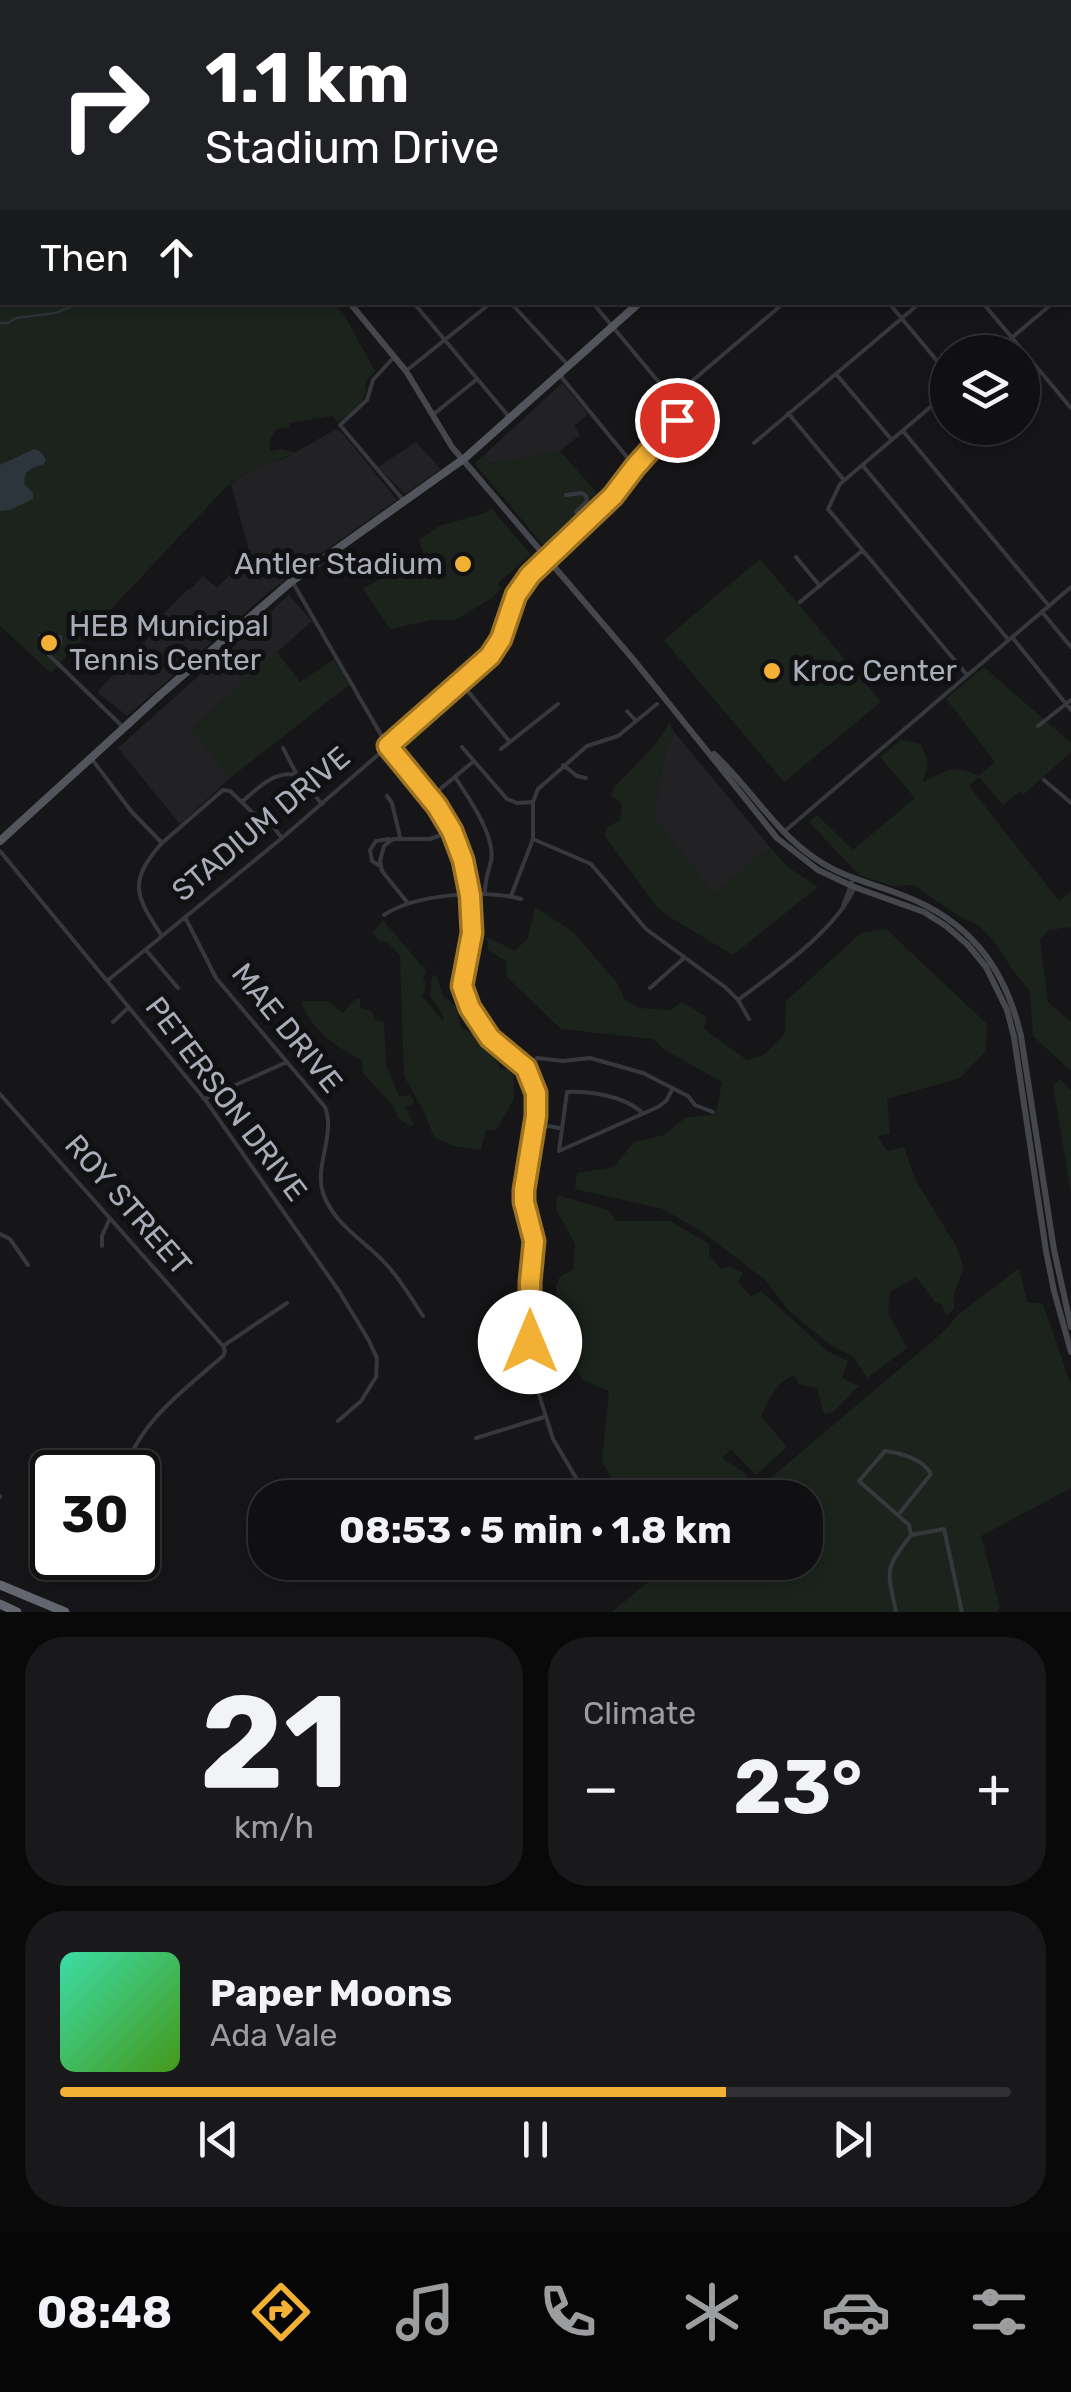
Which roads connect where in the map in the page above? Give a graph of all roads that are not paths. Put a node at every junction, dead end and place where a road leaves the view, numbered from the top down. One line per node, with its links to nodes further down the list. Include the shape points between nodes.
1 (352, 305): 18 (main road)
2 (416, 305): 16 (street)
3 (488, 305): 16 (street)
4 (513, 305): 19 (street)
5 (594, 305): 13 (street)
6 (637, 305): 13 (main road)
7 (781, 305): 25 (street)
8 (890, 305): 12 (street)
9 (918, 305): 12 (street)
10 (984, 305): 14 (street)
11 (1050, 305): 15 (street)
12 (902, 319): 17 (street); 23 (street)
13 (612, 327): 19 (main road); 25 (street)
14 (1010, 335)
15 (1016, 335)
16 (446, 341): 21 (street); 24 (street)
17 (930, 352)
18 (394, 357): 21 (main road); 39 (street, via 372,380 365,403 340,425)
19 (568, 365): 22 (main road)
20 (1040, 370): 26 (street)
21 (406, 371): 29 (main road)
22 (559, 374): 30 (main road); 36 (street)
23 (836, 374): 28 (street); 32 (street)
24 (477, 379): 29 (street); 30 (street)
25 (672, 398): 36 (street, STADIUM DRIVE, via 681,416)
26 (1070, 404)
27 (930, 408): 31 (street)
28 (788, 413): 33 (street); 37 (street)
29 (434, 415): 34 (main road)
30 (510, 418): 34 (main road)
31 (903, 431): 32 (street); 48 (street)
32 (892, 440): 35 (street)
33 (754, 443)
34 (462, 460): 39 (main road); 43 (main road)
35 (863, 466): 37 (street); 51 (street)
36 (635, 467): 43 (street, STADIUM DRIVE)
37 (844, 480): 41 (street, via 828,509)
38 (566, 495): 40 (street, via 586,496)
39 (405, 502): 44 (main road)
40 (576, 512)
41 (862, 550): 45 (street); 53 (street)
42 (796, 557): 45 (street)
43 (547, 560): 54 (street, STADIUM DRIVE, via 516,595 497,647); 82 (main road)
44 (292, 581): 62 (main road); 64 (street)
45 (820, 586): 47 (street)
46 (1071, 587): 48 (street)
47 (800, 602)
48 (1049, 606): 49 (street)
49 (1042, 612): 51 (street); 52 (street)
50 (40, 636): 62 (street, via 60,637 49,654)
51 (1010, 638): 53 (street); 55 (street)
52 (1071, 647)
53 (968, 675): 82 (street)
54 (461, 683): 63 (street); 64 (street, STADIUM DRIVE)
55 (1068, 702): 58 (street); 61 (street)
56 (558, 704): 63 (street)
57 (657, 704): 60 (street)
58 (1071, 710)
59 (627, 711): 60 (street)
60 (636, 721): 70 (street)
61 (1038, 726)
62 (124, 728): 68 (main road)
63 (510, 742): 67 (street)
64 (388, 746): 80 (street, STADIUM DRIVE); 81 (street)
65 (462, 747): 69 (street)
66 (283, 748): 71 (street)
67 (501, 749)
68 (91, 758): 87 (main road); 88 (street)
69 (474, 761): 72 (street); 78 (street, via 507,800)
70 (563, 766): 73 (street); 78 (street)
71 (296, 775): 77 (street, via 280,774); 80 (street)
72 (455, 777): 75 (street); 92 (street, via 480,816 492,854)
73 (586, 778)
74 (1044, 780): 79 (street)
75 (439, 790)
76 (387, 796): 83 (street)
77 (242, 802): 84 (street); 88 (street, via 223,790)
78 (533, 802): 86 (street)
79 (1071, 802)
80 (322, 804): 84 (street, STADIUM DRIVE)
81 (452, 831): 83 (street, via 430,839); 93 (street)
82 (780, 835): 91 (main road)
83 (400, 837): 85 (street)
84 (282, 838): 98 (street, STADIUM DRIVE)
85 (393, 839): 90 (street, via 384,846); 90 (street, via 372,845 370,858)
86 (533, 839): 94 (street); 101 (street, via 591,864 646,929)
87 (0, 841)
88 (162, 843): 99 (street, via 138,888 141,906)
89 (0, 851): 102 (street, PETERSON DRIVE)
90 (380, 866): 96 (street)
91 (853, 882): 105 (street, via 849,901 822,931); 117 (main road, via 946,926 986,967 1007,1010)
92 (485, 894): 93 (street); 94 (street)
93 (470, 895): 96 (street); 110 (street, via 462,986 482,1029)
94 (511, 896): 95 (street)
95 (521, 899)
96 (407, 902): 97 (street)
97 (384, 915)
98 (185, 918): 99 (street, STADIUM DRIVE); 109 (street, MAE DRIVE, via 216,978)
99 (162, 936): 100 (street, STADIUM DRIVE)
100 (146, 950): 102 (street, STADIUM DRIVE); 103 (street)
101 (684, 958): 104 (street); 105 (street)
102 (107, 981): 106 (street, PETERSON DRIVE)
103 (178, 988)
104 (650, 988)
105 (738, 1000): 107 (street)
106 (129, 1007): 108 (street); 113 (street, PETERSON DRIVE)
107 (749, 1020)
108 (113, 1022)
109 (287, 1062): 113 (street); 124 (street, MAE DRIVE, via 328,1115 321,1184 326,1201 400,1279)
110 (526, 1068): 111 (street, via 538,1058 590,1058); 116 (street, via 538,1103)
111 (673, 1088): 114 (street); 115 (street, via 666,1101)
112 (1, 1096): 119 (street, ROY STREET)
113 (204, 1098): 129 (street, PETERSON DRIVE, via 374,1348 376,1377)
114 (713, 1112)
115 (642, 1113): 118 (street, via 559,1151); 118 (street, via 606,1096 567,1092)
116 (535, 1124): 118 (street); 128 (street, via 524,1202 534,1241 532,1363)
117 (1031, 1124): 125 (main road); 127 (main road, via 1051,1278)
118 (562, 1128)
119 (110, 1218): 121 (street); 126 (street, ROY STREET)
120 (0, 1234): 122 (street)
121 (102, 1246)
122 (28, 1265)
123 (287, 1304): 126 (street)
124 (423, 1316)
125 (1071, 1327)
126 (223, 1346): 131 (street, via 223,1356 156,1415)
127 (1071, 1352)
128 (544, 1417): 130 (street); 132 (street)
129 (338, 1421)
130 (476, 1438)
131 (133, 1450)
132 (577, 1480)
133 (898, 1515): 133 (street, via 859,1481 884,1450 902,1453 932,1474); 134 (street)
134 (912, 1535): 139 (street, via 888,1572); 140 (street, via 944,1529)
135 (0, 1585): 138 (highway)
136 (0, 1604): 137 (highway)
137 (17, 1612)
138 (65, 1612)
139 (896, 1612)
140 (962, 1612)

